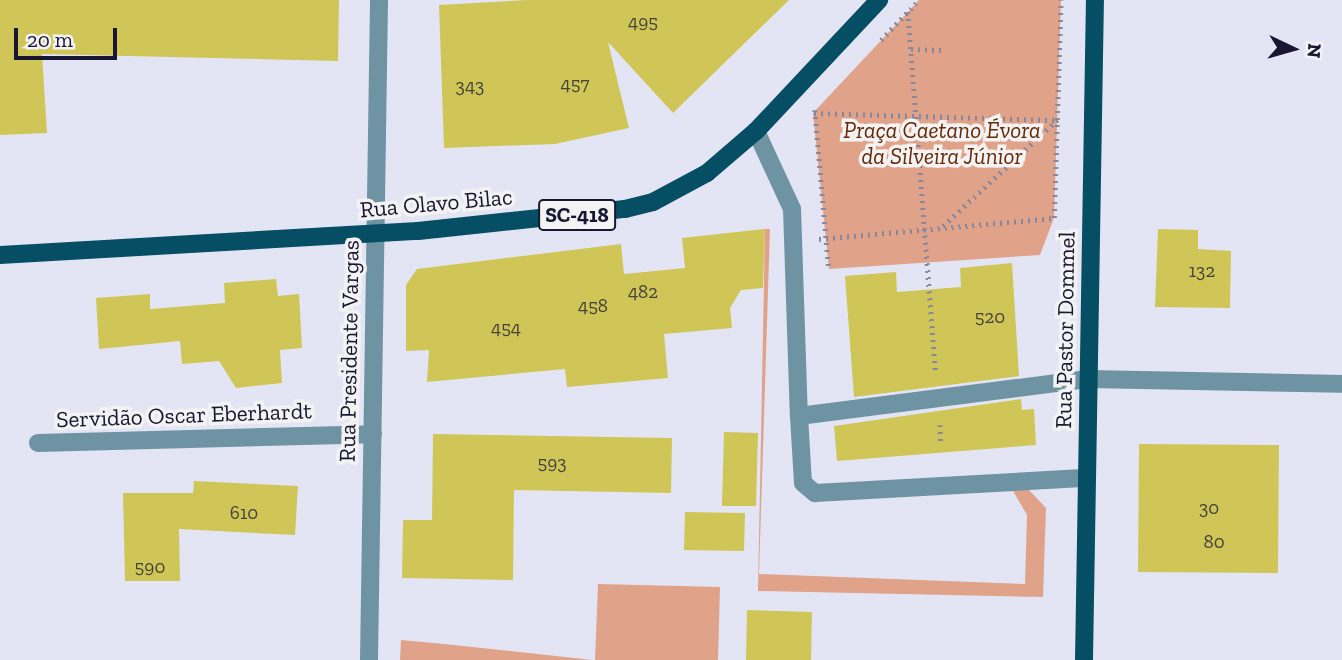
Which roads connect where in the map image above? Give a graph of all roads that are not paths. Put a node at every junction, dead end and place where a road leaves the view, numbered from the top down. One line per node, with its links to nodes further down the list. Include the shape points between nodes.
1 (379, 0): 5 (street, Rua Presidente Vargas)
2 (879, 0): 4 (main road, Rua Olavo Bilac / SC-418)
3 (1094, 0): 7 (main road, Rua Pastor Dommel)
4 (756, 131): 5 (main road, Rua Olavo Bilac / SC-418, via 677,192 625,209); 9 (street, via 792,209)
5 (376, 234): 6 (main road, Rua Olavo Bilac / SC-418); 10 (street, Rua Presidente Vargas)
6 (0, 255)
7 (1088, 379): 8 (street); 9 (street, via 938,402); 12 (main road, Rua Pastor Dommel)
8 (1342, 384)
9 (799, 416): 12 (street, via 803,483 815,492)
10 (373, 434): 11 (street, Servidão Oscar Eberhardt); 13 (street, Rua Presidente Vargas)
11 (38, 443)
12 (1087, 478): 14 (main road, Rua Pastor Dommel)
13 (369, 660)
14 (1084, 660)

